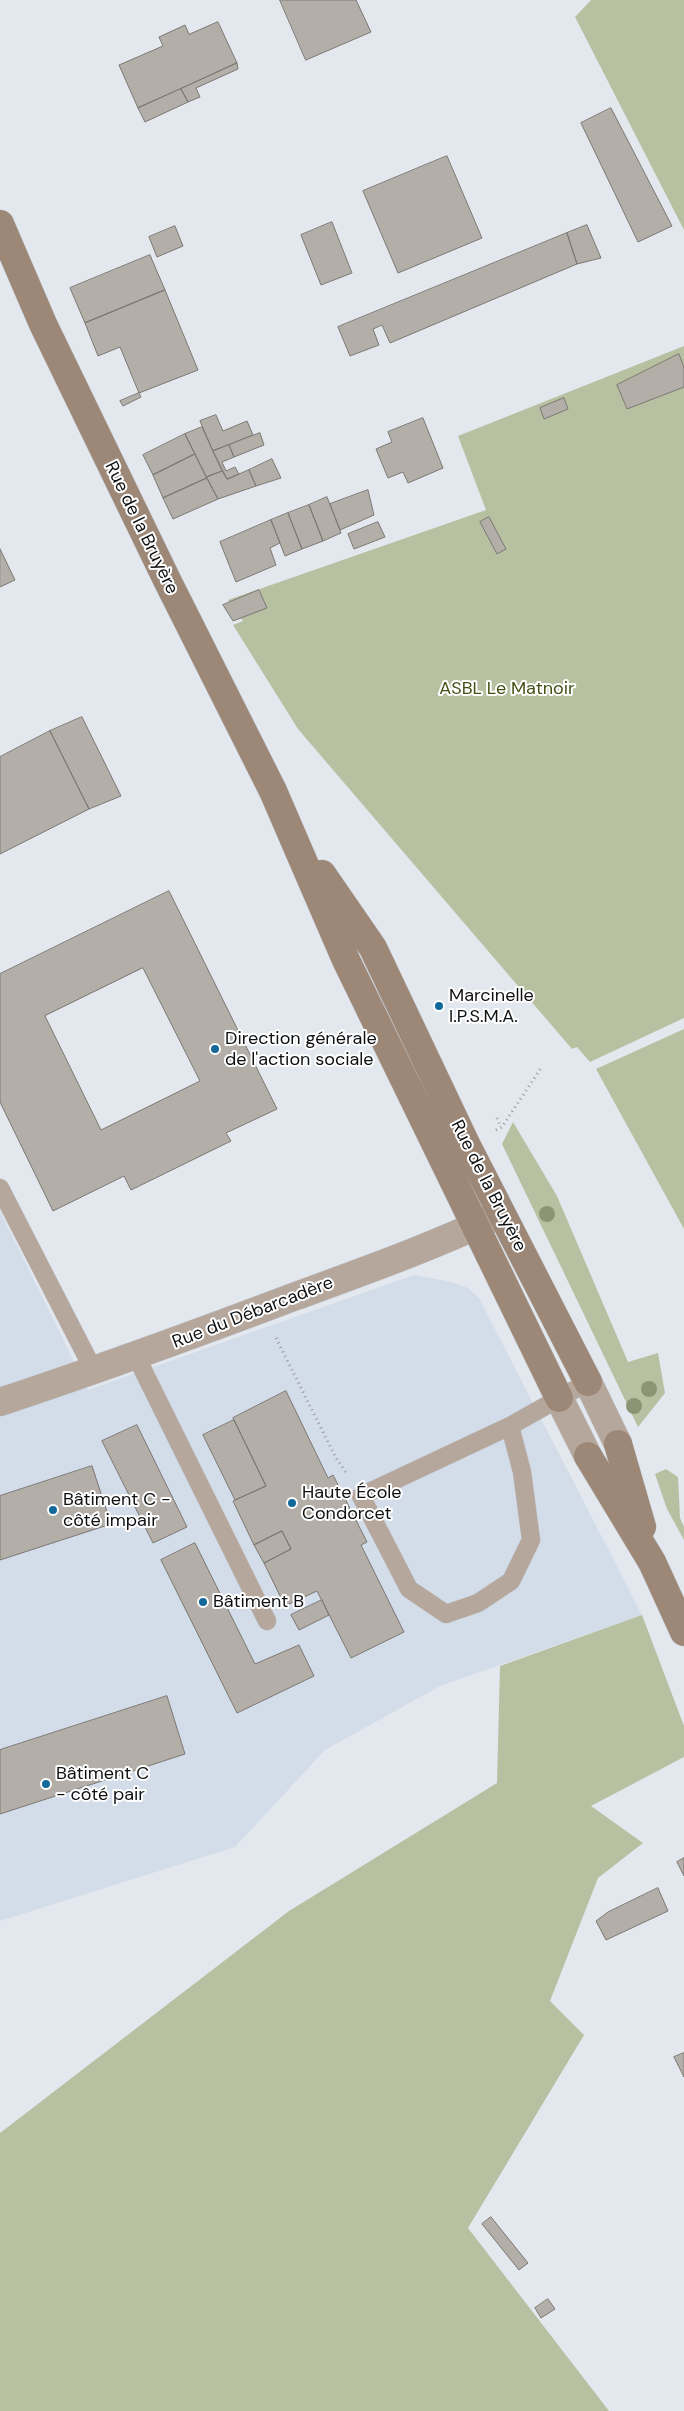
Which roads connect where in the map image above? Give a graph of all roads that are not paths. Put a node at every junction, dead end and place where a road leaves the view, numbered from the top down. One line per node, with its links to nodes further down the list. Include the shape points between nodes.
1 (0, 224): 2 (street, Rue de la Bruyère, via 42,324)
2 (289, 828): 4 (street, Rue de la Bruyère, via 373,948); 5 (street, Rue de la Bruyère, via 346,960)
3 (0, 1188): 7 (lane)
4 (502, 1213): 5 (street, Rue du Débarcadère); 8 (street, Rue de la Bruyère)
5 (476, 1226): 6 (street, Rue du Débarcadère, via 402,1257); 9 (street, Rue de la Bruyère)
6 (136, 1356): 7 (street, Rue du Débarcadère); 13 (lane)
7 (94, 1371): 10 (street, Rue du Débarcadère)
8 (588, 1382): 9 (lane); 12 (street, Rue de la Bruyère, via 618,1444)
9 (559, 1398): 11 (lane); 12 (street, Rue de la Bruyère, via 588,1456)
10 (0, 1402)
11 (510, 1426): 11 (lane, via 522,1472 531,1540 511,1582 478,1603 446,1614 409,1589 361,1496)
12 (652, 1562): 14 (street, Rue de la Bruyère)
13 (266, 1621)
14 (684, 1632)

